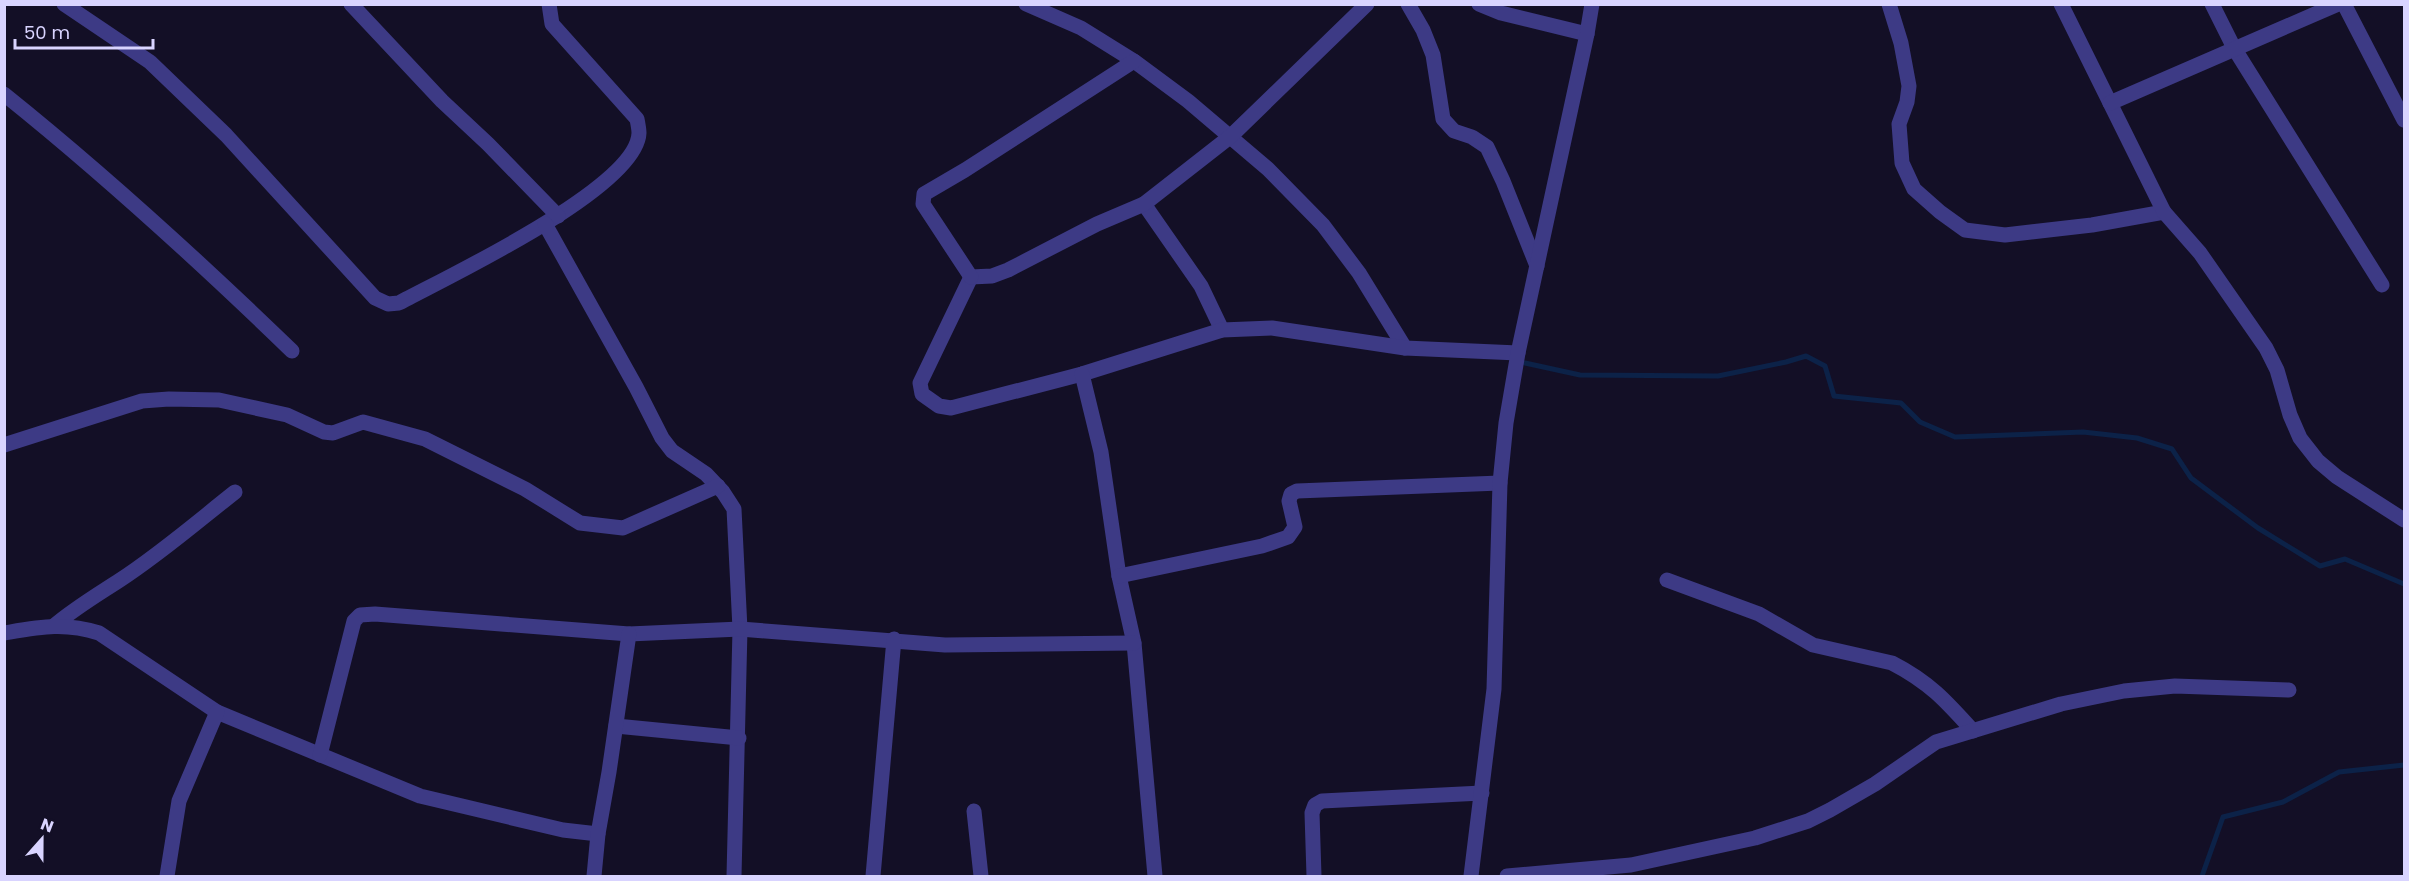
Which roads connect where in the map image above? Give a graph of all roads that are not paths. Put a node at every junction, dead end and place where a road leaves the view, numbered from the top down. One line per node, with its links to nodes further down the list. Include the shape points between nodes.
1 (64, 4): 23 (street, via 150,62 226,135 375,298 388,304 399,303)
2 (351, 4): 23 (street, via 488,144)
3 (549, 4): 23 (street, via 552,24 637,119 639,134 621,167 593,192)
4 (1026, 4): 16 (street, via 1080,28)
5 (1367, 4): 20 (street)
6 (1408, 4): 24 (street, via 1432,55 1443,119 1454,132 1487,147)
7 (1479, 4): 14 (street)
8 (1592, 4): 14 (street)
9 (1889, 4): 22 (street, via 1909,86 1899,124 1902,163 1914,189 1940,212 1965,230 2006,235)
10 (2061, 4): 18 (street)
11 (2212, 4): 15 (street)
12 (2338, 4): 15 (street)
13 (2344, 4): 19 (street)
14 (1587, 34): 24 (street)
15 (2234, 48): 18 (street); 26 (street)
16 (1134, 61): 20 (street); 25 (street, via 924,194 923,204)
17 (4, 94): 29 (street, via 150,217)
18 (2110, 103): 22 (street)
19 (2404, 120)
20 (1231, 136): 21 (street); 28 (street, via 1323,225 1359,273)
21 (1144, 204): 25 (street, via 1008,270); 27 (street, via 1201,286)
22 (2164, 212): 36 (street, via 2200,253 2266,348 2300,438 2337,477)
23 (551, 220): 34 (street, via 662,438 672,451)
24 (1537, 266): 30 (street)
25 (971, 277): 31 (street, via 920,383 928,400 951,408)
26 (2382, 285)
27 (1222, 330): 28 (street, via 1272,328); 31 (street)
28 (1405, 348): 30 (street)
29 (292, 351)
30 (1518, 353): 33 (street)
31 (1082, 374): 37 (street, via 1101,452)
32 (4, 445): 34 (street, via 142,402 205,398 287,415 324,432 333,433 363,422 425,439 588,525 623,528)
33 (1500, 483): 37 (street, via 1297,491 1289,501 1295,526 1288,537); 51 (street, via 1494,689)
34 (718, 486): 40 (street, via 734,509)
35 (235, 492): 39 (street, via 168,546 78,605)
36 (2404, 520)
37 (1119, 576): 44 (street)
38 (1667, 580): 48 (street, via 1759,614 1813,645 1892,663 1937,692)
39 (55, 625): 41 (street); 46 (street, via 99,633)
40 (740, 629): 42 (street); 43 (street); 49 (street)
41 (4, 633)
42 (629, 634): 47 (street); 50 (street, via 360,615 354,621)
43 (894, 639): 44 (street, via 945,645); 57 (street)
44 (1134, 644): 59 (street)
45 (2289, 690): 48 (street, via 2151,687 2061,704)
46 (217, 712): 50 (street); 54 (street, via 178,801)
47 (616, 726): 49 (street); 53 (street)
48 (1973, 731): 62 (street, via 1936,742 1850,799 1808,821 1765,835 1631,865)
49 (739, 738): 56 (street)
50 (321, 755): 53 (street, via 420,796 563,830)
51 (1482, 793): 60 (street, via 1322,801 1312,813); 61 (street)
52 (974, 811): 58 (street)
53 (598, 834): 55 (street)
54 (167, 876)
55 (594, 876)
56 (734, 876)
57 (873, 876)
58 (981, 876)
59 (1155, 876)
60 (1314, 876)
61 (1471, 876)
62 (1507, 876)

